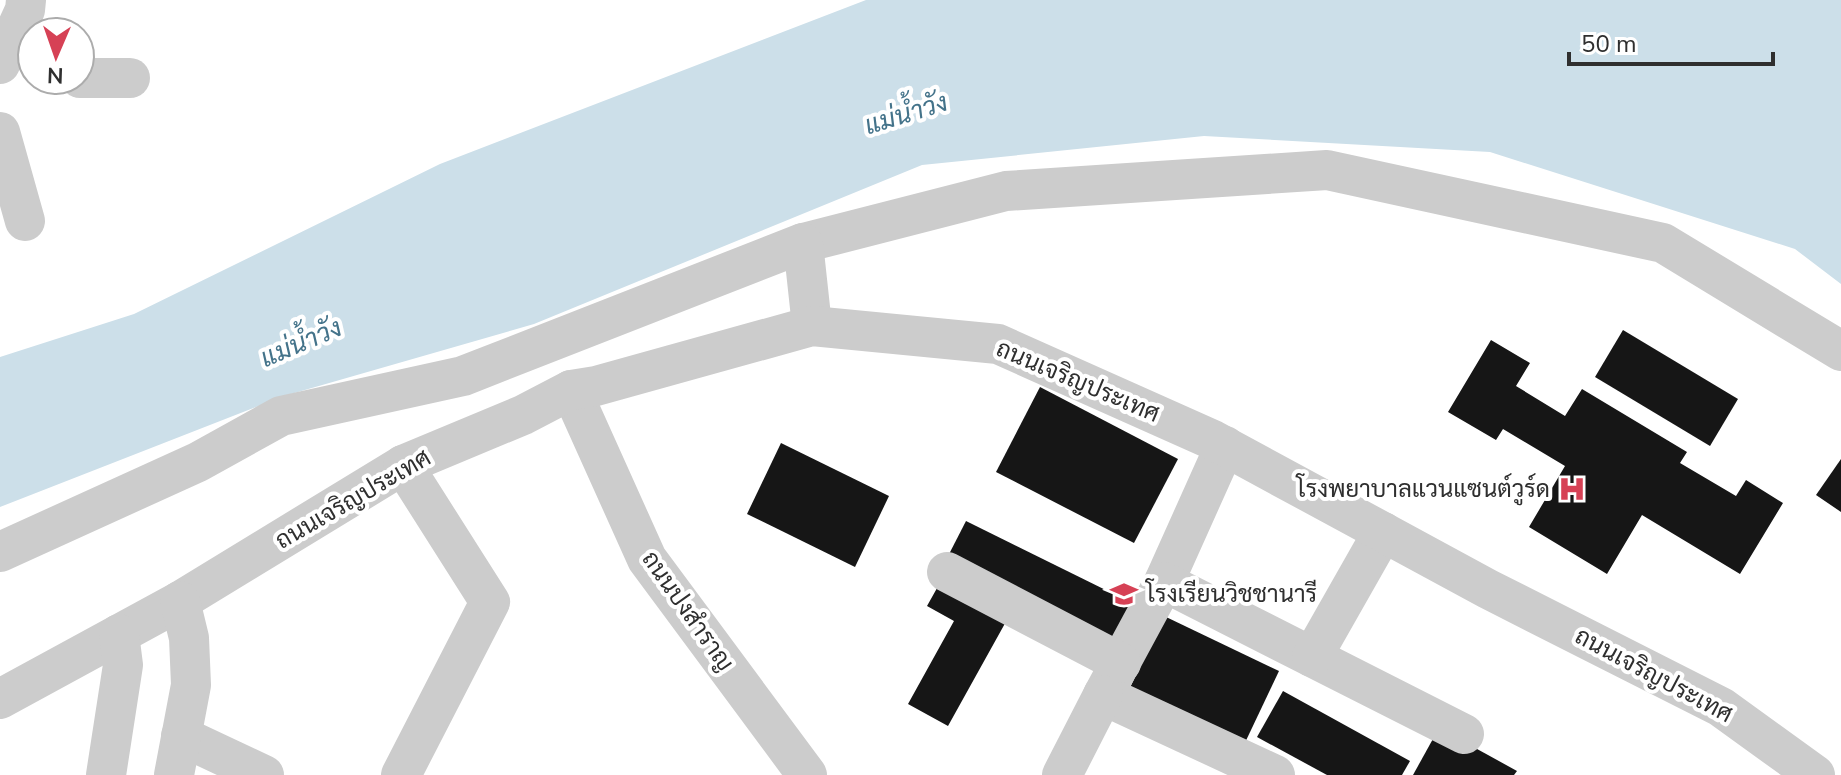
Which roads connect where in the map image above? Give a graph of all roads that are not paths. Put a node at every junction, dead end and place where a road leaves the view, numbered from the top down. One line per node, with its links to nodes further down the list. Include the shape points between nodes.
1 (26, 0): 2 (street)
2 (0, 64)
3 (96, 78): 4 (street)
4 (130, 78)
5 (0, 132): 6 (street)
6 (25, 221)
7 (803, 243): 8 (street); 9 (street, via 1006,191 1327,170 1663,243); 14 (street, via 463,376 281,416 198,462)
8 (812, 326): 10 (street, ถนนเจริญประเทศ); 11 (street, ถนนเจริญประเทศ, via 998,344)
9 (1841, 351)
10 (571, 390): 12 (street, ถนนเจริญประเทศ); 28 (street, ถนนปงสำราญ, via 647,559)
11 (1225, 446): 13 (street, ถนนเจริญประเทศ); 16 (street)
12 (403, 465): 17 (street, ถนนเจริญประเทศ); 27 (street, via 490,602)
13 (1383, 532): 19 (street); 31 (street, ถนนเจริญประเทศ, via 1721,707)
14 (0, 552)
15 (947, 572): 20 (street)
16 (1164, 582): 19 (street); 20 (street)
17 (180, 601): 18 (street, ถนนเจริญประเทศ); 23 (street, via 189,638 191,685)
18 (119, 634): 21 (street, ถนนเจริญประเทศ); 24 (street, via 123,665)
19 (1312, 657): 22 (street)
20 (1112, 679): 29 (street); 30 (street)
21 (0, 699)
22 (1464, 734)
23 (181, 736): 25 (street); 26 (street)
24 (106, 775)
25 (174, 775)
26 (264, 775)
27 (401, 775)
28 (807, 775)
29 (1062, 775)
30 (1275, 775)
31 (1815, 775)

